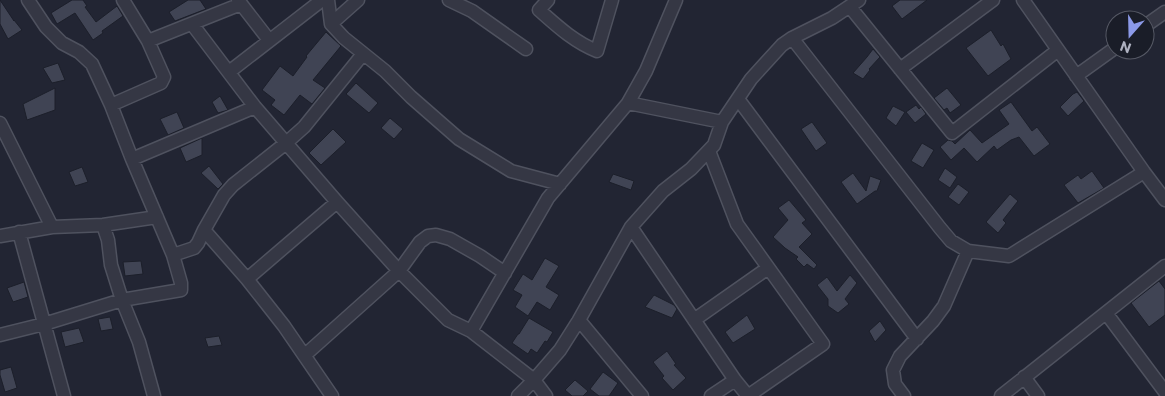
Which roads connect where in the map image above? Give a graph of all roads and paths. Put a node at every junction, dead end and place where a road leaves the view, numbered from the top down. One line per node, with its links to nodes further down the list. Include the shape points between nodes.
1 (28, 0): 28 (street, via 62,44 79,52 92,64)
2 (123, 0): 18 (street)
3 (322, 0): 17 (street)
4 (328, 0): 15 (street)
5 (358, 0): 15 (street)
6 (450, 0): 19 (street, via 472,10)
7 (548, 0): 8 (street, via 538,10 563,31 597,51)
8 (612, 0)
9 (676, 0): 27 (street, via 646,71)
10 (993, 0): 23 (street)
11 (1023, 0): 20 (street)
12 (239, 2): 14 (street); 17 (street)
13 (854, 3): 16 (street); 23 (street)
14 (192, 24): 18 (street); 24 (street)
15 (331, 24): 21 (street)
16 (792, 38): 26 (street, via 757,72); 46 (street, via 940,228 951,241)
17 (269, 40): 24 (street)
18 (148, 41): 28 (street, via 164,77 162,83)
19 (526, 49)
20 (1058, 50): 23 (street, via 952,133); 25 (street)
21 (363, 54): 32 (street, via 304,127); 36 (street, via 459,140 511,172)
22 (1105, 55): 25 (street)
23 (900, 70)
24 (229, 72): 29 (street)
25 (1076, 76): 35 (street)
26 (738, 99): 30 (street); 60 (street)
27 (628, 103): 30 (street); 36 (street)
28 (111, 105): 34 (street)
29 (255, 107): 32 (street); 34 (street)
30 (722, 122): 33 (street, via 714,145)
31 (0, 123): 41 (street)
32 (286, 143): 38 (street); 43 (street, via 233,185 217,205)
33 (708, 151): 42 (street, via 663,191); 49 (street, via 737,224)
34 (132, 159): 39 (street)
35 (1144, 172): 37 (street); 46 (street, via 1009,256)
36 (560, 184): 51 (street, via 548,198)
37 (1165, 200)
38 (337, 202): 50 (street); 52 (street)
39 (157, 217): 40 (street); 47 (street)
40 (103, 225): 41 (street); 53 (street)
41 (52, 227): 44 (street)
42 (631, 227): 55 (street); 56 (street)
43 (204, 230): 47 (street, via 194,248); 52 (street)
44 (19, 232): 45 (street); 57 (street)
45 (0, 236)
46 (968, 251): 60 (street, via 944,306)
47 (173, 255): 53 (street, via 181,290)
48 (1165, 266): 54 (street)
49 (768, 268): 56 (street); 73 (street, via 823,344)
50 (399, 271): 51 (street, via 420,242 436,235 450,239); 58 (street, via 448,320); 61 (street)
51 (505, 273): 58 (street)
52 (247, 279): 61 (street)
53 (122, 300): 57 (street); 67 (street, via 139,342)
54 (1106, 312): 62 (street); 65 (street)
55 (579, 320): 63 (street, via 560,350); 71 (street)
56 (694, 320): 64 (street)
57 (44, 324): 59 (street); 66 (street)
58 (471, 331): 63 (street)
59 (0, 335)
60 (917, 338): 74 (street, via 900,356 893,370 895,384)
61 (305, 355): 68 (street)
62 (1024, 377): 75 (street); 76 (street)
63 (534, 380): 69 (street); 70 (street)
64 (735, 380): 72 (street); 73 (street)
65 (1165, 392)
66 (64, 396)
67 (154, 396)
68 (332, 396)
69 (518, 396)
70 (546, 396)
71 (642, 396)
72 (711, 396)
73 (748, 396)
74 (904, 396)
75 (1001, 396)
76 (1038, 396)

